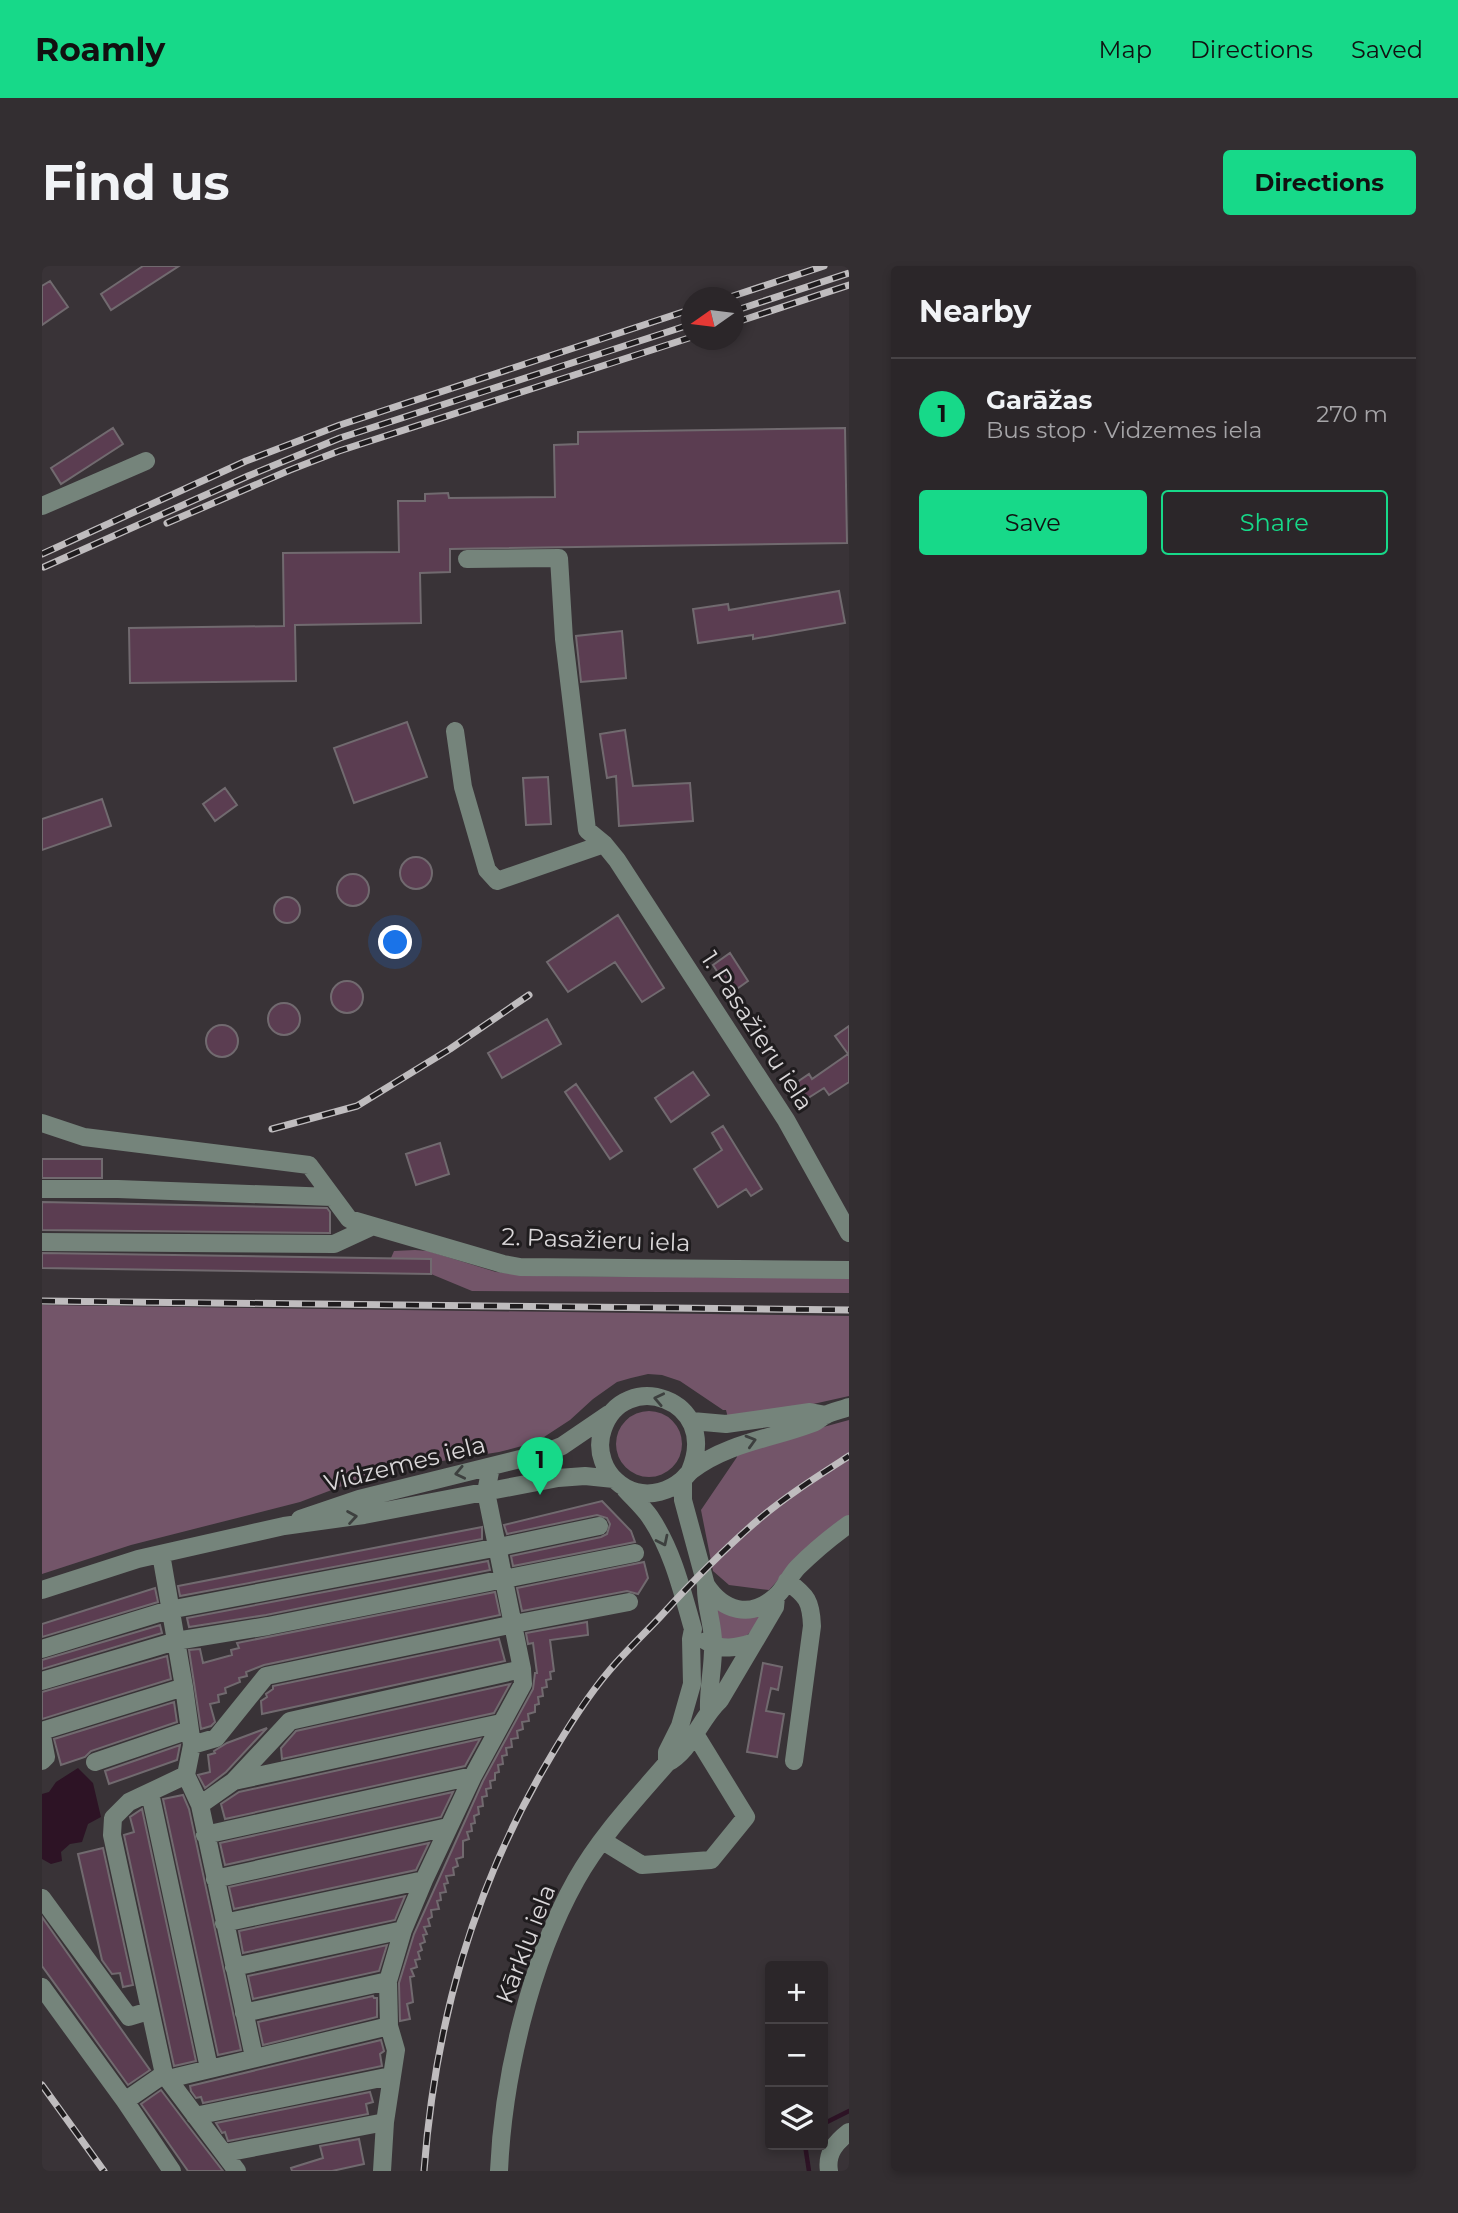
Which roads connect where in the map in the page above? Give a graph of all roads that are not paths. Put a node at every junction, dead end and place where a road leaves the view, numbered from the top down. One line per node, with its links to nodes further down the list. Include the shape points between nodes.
1 (146, 461): 2 (street)
2 (42, 506)
3 (467, 559): 5 (street, 1. Pasažieru iela, via 559,558 583,813 587,830)
4 (455, 731): 5 (street, via 466,799 486,870 497,881)
5 (604, 844): 10 (street, 1. Pasažieru iela, via 786,1120)
6 (42, 1123): 8 (street, 2. Pasažieru iela, via 84,1137 309,1166)
7 (42, 1189): 8 (street)
8 (332, 1197): 9 (street, 2. Pasažieru iela, via 349,1219)
9 (373, 1226): 11 (street, via 334,1244); 12 (street, 2. Pasažieru iela, via 520,1267)
10 (849, 1233)
11 (42, 1242)
12 (849, 1269)
13 (849, 1407): 15 (street, Vidzemes iela)
14 (612, 1412): 16 (street, Vidzemes iela, one-way to 14, via 669,1400 654,1396 624,1402); 17 (street, Vidzemes iela, via 562,1446); 19 (street, via 600,1446 607,1469)
15 (826, 1415): 16 (street, Vidzemes iela, via 810,1412 726,1424); 18 (street, Vidzemes iela, one-way to 15, via 731,1447 813,1424)
16 (692, 1422): 18 (street, via 698,1447)
17 (491, 1467): 20 (street); 22 (street, Vidzemes iela, one-way to 22, via 359,1499)
18 (686, 1475): 19 (street, Vidzemes iela, via 669,1489 654,1493); 29 (street, Kārklu iela, via 682,1500)
19 (618, 1483): 20 (street, Vidzemes iela, via 585,1476); 35 (street, Kārklu iela, one-way to 35, via 661,1535)
20 (486, 1492): 22 (street, Vidzemes iela, one-way to 20); 24 (street)
21 (849, 1524): 28 (street, Kārklu iela, via 818,1547)
22 (284, 1526): 26 (street, Vidzemes iela)
23 (599, 1526): 24 (street)
24 (499, 1547): 27 (street); 33 (street)
25 (635, 1553): 27 (street)
26 (161, 1554): 30 (street, Vidzemes iela); 33 (street)
27 (505, 1579): 34 (street); 36 (street)
28 (787, 1581): 31 (street, Kārklu iela); 49 (street, via 811,1605 812,1626)
29 (706, 1585): 31 (street, via 713,1596 736,1610 759,1608); 38 (street, Kārklu iela)
30 (42, 1590)
31 (776, 1597): 37 (street, Kārklu iela)
32 (628, 1602): 34 (street)
33 (169, 1610): 36 (street); 39 (street)
34 (514, 1624): 40 (street); 47 (street, via 266,1676 216,1738)
35 (693, 1629): 38 (street); 51 (street, Kārklu iela, via 692,1684)
36 (176, 1641): 41 (street); 42 (street)
37 (754, 1642): 38 (street); 43 (street, Kārklu iela, via 720,1700)
38 (713, 1646): 43 (street, Kārklu iela)
39 (42, 1649)
40 (522, 1669): 44 (street, via 523,1684); 54 (street, via 290,1721)
41 (42, 1681)
42 (184, 1687): 45 (street); 47 (street)
43 (709, 1710): 46 (street, Kārklu iela)
44 (501, 1723): 53 (street); 54 (street)
45 (42, 1734): 48 (street, via 46,1757)
46 (695, 1734): 51 (street, Kārklu iela, via 676,1759); 59 (street, via 746,1817 711,1860 642,1865)
47 (190, 1737): 50 (street); 52 (street)
48 (42, 1760)
49 (794, 1761)
50 (95, 1762)
51 (667, 1763): 59 (street, Kārklu iela)
52 (186, 1775): 55 (street); 56 (street)
53 (473, 1776): 57 (street); 58 (street)
54 (234, 1782): 56 (street)
55 (150, 1793): 68 (street, via 130,1802 113,1818 112,1835); 72 (street)
56 (200, 1805): 58 (street)
57 (449, 1827): 60 (street); 61 (street)
58 (205, 1835): 60 (street)
59 (603, 1841): 83 (street, Kārklu iela, via 576,1880 538,1969 513,2060)
60 (215, 1879): 63 (street)
61 (424, 1880): 63 (street); 64 (street)
62 (42, 1898): 68 (street, via 129,2017)
63 (225, 1923): 65 (street)
64 (403, 1930): 65 (street); 66 (street)
65 (234, 1967): 69 (street)
66 (388, 1981): 69 (street); 70 (street)
67 (42, 1987): 75 (street)
68 (149, 2011): 74 (street)
69 (244, 2013): 71 (street)
70 (389, 2026): 71 (street); 73 (street, via 396,2050)
71 (254, 2057): 72 (street)
72 (209, 2068): 74 (street)
73 (391, 2076): 76 (street); 77 (street)
74 (166, 2077): 75 (street); 76 (street)
75 (125, 2101): 80 (street)
76 (195, 2116): 79 (street)
77 (385, 2122): 79 (street); 82 (street)
78 (849, 2132): 84 (street, via 832,2149)
79 (225, 2153): 81 (street)
80 (172, 2171)
81 (237, 2171)
82 (382, 2171)
83 (499, 2171)
84 (829, 2171)

